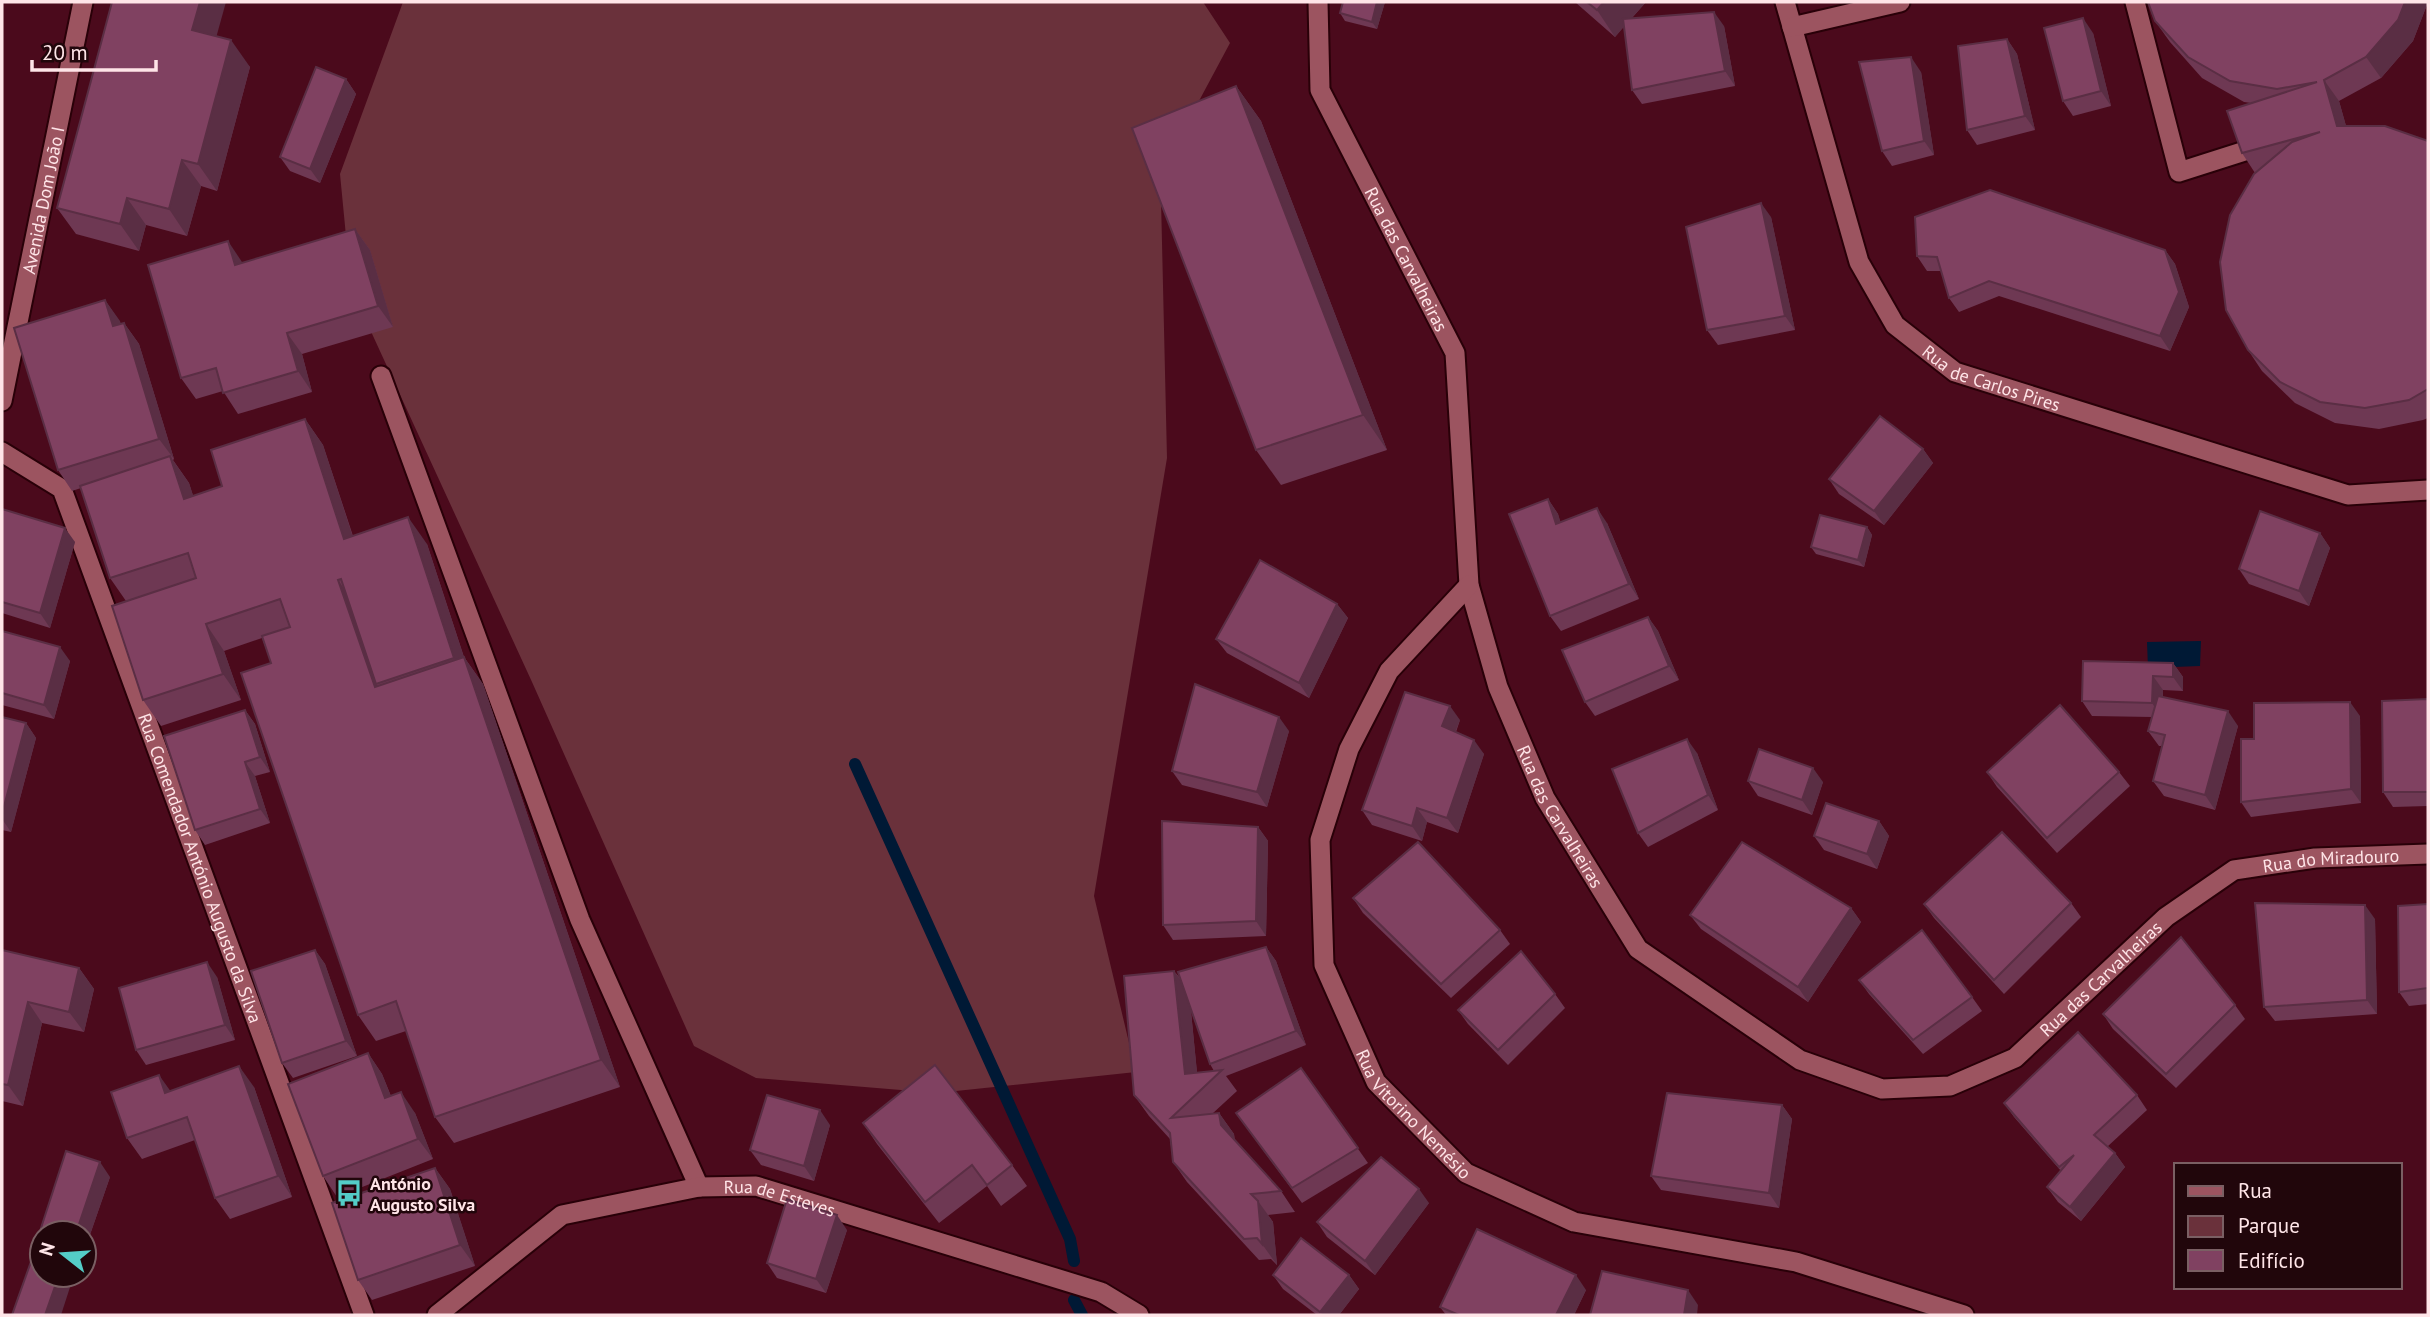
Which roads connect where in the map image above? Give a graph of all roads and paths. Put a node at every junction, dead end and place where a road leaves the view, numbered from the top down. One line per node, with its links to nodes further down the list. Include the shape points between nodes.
1 (83, 2): 9 (street, Avenida Dom João I)
2 (1318, 2): 12 (street, Rua das Carvalheiras, via 1320,90 1455,353)
3 (1785, 2): 6 (street, Rua de Carlos Pires)
4 (1900, 2): 6 (street)
5 (2135, 2): 7 (street, via 2179,172)
6 (1792, 27): 11 (street, Rua de Carlos Pires, via 1859,262 1895,325 1955,372 2348,495)
7 (2248, 150)
8 (382, 376): 15 (street, via 580,920)
9 (2, 401)
10 (2, 452): 16 (street, Rua Comendador António Augusto da Silva, via 62,489)
11 (2428, 490)
12 (1469, 585): 14 (street, Rua das Carvalheiras, via 1498,687 1545,799 1638,949 1800,1060 1882,1089 1950,1086 2015,1058 2166,917); 19 (street, Rua Vitorino Nemésio, via 1389,671 1349,750 1320,840 1324,965 1376,1082 1466,1174 1574,1222 1796,1262)
13 (2428, 854): 14 (street, Rua do Miradouro, via 2315,858)
14 (2234, 870)
15 (699, 1187): 17 (street, Rua de Esteves, via 562,1215); 18 (street, Rua de Esteves, via 756,1186 1101,1292)
16 (364, 1315)
17 (437, 1315)
18 (1139, 1315)
19 (1964, 1315)

